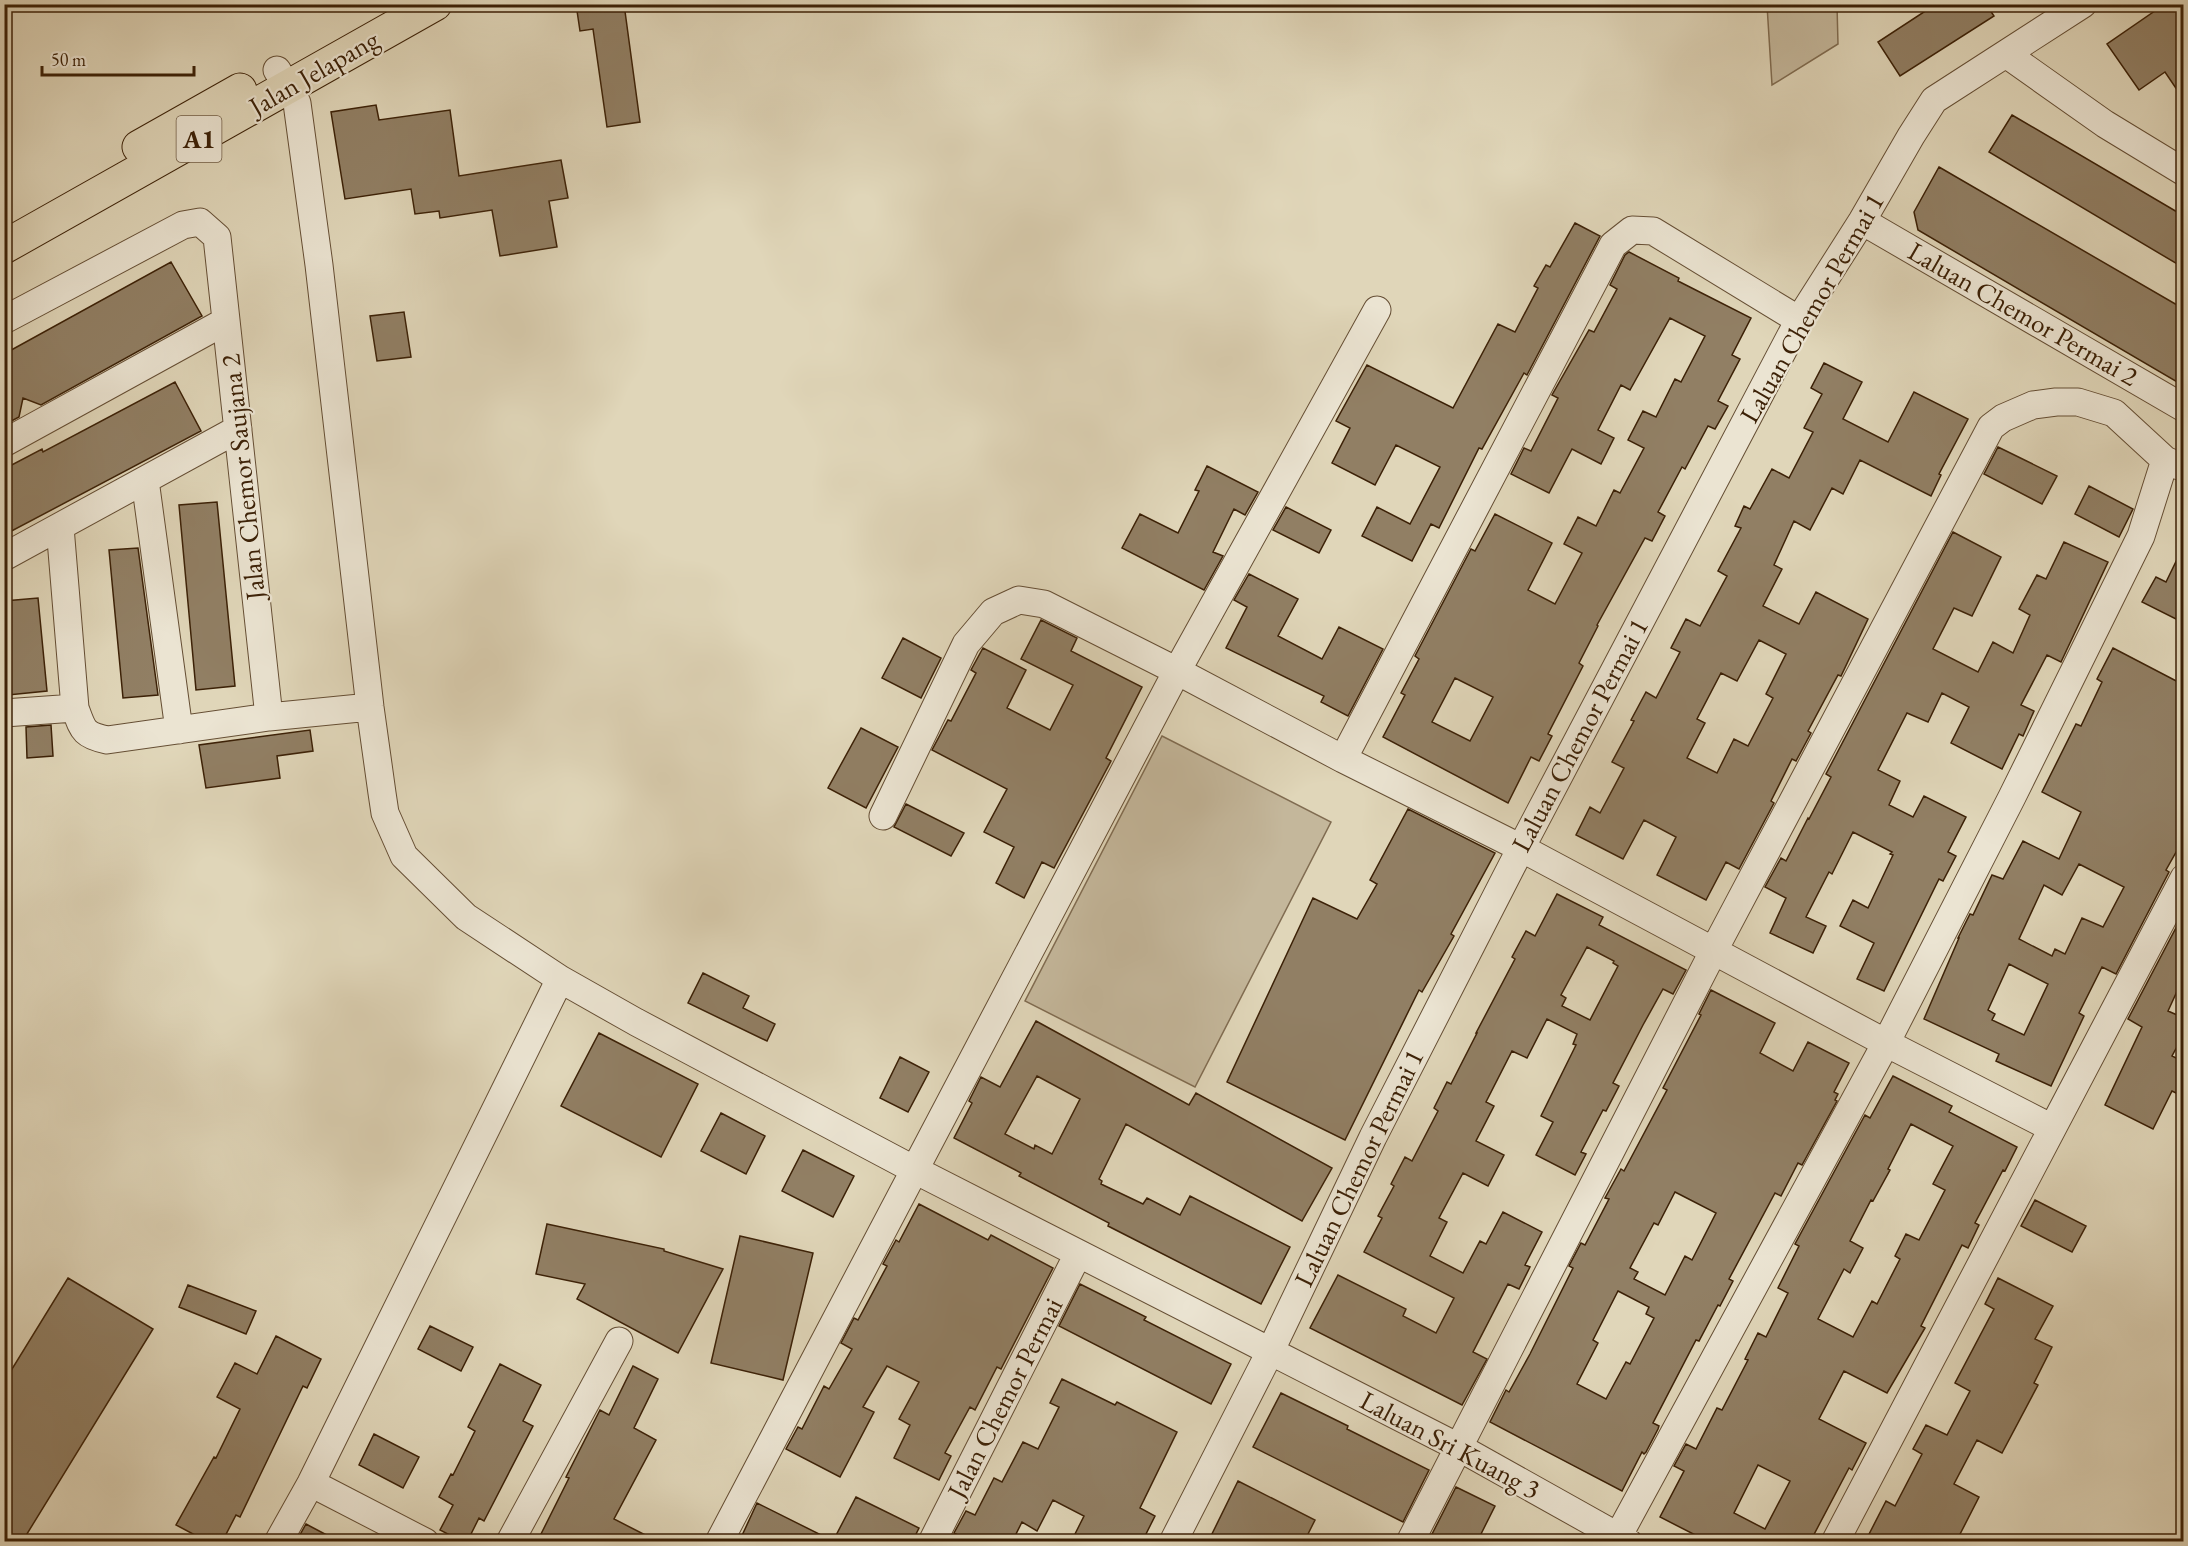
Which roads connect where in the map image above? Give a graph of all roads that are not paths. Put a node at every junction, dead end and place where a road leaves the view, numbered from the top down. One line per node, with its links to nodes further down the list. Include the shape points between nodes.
1 (396, 4): 5 (main road, Jalan Jelapang / A1)
2 (435, 4): 5 (main road, Jalan Jelapang / A1)
3 (2083, 4): 4 (street, Laluan Chemor Permai 1)
4 (2006, 54): 6 (street, via 2104,124); 7 (street, Laluan Chemor Permai 1, via 1934,100)
5 (283, 79): 8 (main road, Jalan Jelapang / A1, via 186,119); 9 (main road, Jalan Jelapang / A1); 22 (street, Laluan Sri Kuang 3, via 297,103)
6 (2184, 172)
7 (1862, 221): 12 (street, Laluan Chemor Permai 1); 14 (street, Laluan Chemor Permai 2)
8 (4, 224)
9 (4, 247)
10 (1377, 310): 21 (street)
11 (4, 320): 13 (street, Jalan Chemor Saujana 2, via 183,225 200,222 217,237)
12 (1799, 320): 27 (street, via 1653,231 1632,230 1613,245); 29 (street, Laluan Chemor Permai 1)
13 (226, 321): 15 (street, Jalan Chemor Saujana 2); 16 (street)
14 (2184, 408)
15 (238, 429): 18 (street); 25 (street, Jalan Chemor Saujana 2)
16 (4, 443)
17 (2174, 464): 31 (street, via 2114,413 2078,402 2033,405 1991,427); 33 (street)
18 (145, 480): 19 (street); 26 (street)
19 (60, 527): 20 (street); 23 (street)
20 (4, 557)
21 (1177, 671): 27 (street); 28 (street, via 1044,604 1019,600 993,612 966,644); 35 (street)
22 (370, 707): 25 (street); 32 (street, Laluan Sri Kuang 3, via 385,813 405,856 466,917)
23 (75, 708): 24 (street); 26 (street, via 82,727 91,737 107,740)
24 (4, 712)
25 (269, 717): 26 (street)
26 (178, 730)
27 (1342, 759): 29 (street)
28 (883, 816)
29 (1521, 848): 31 (street); 38 (street, Laluan Chemor Permai 1, via 1373,1137)
30 (2184, 878): 34 (street)
31 (1713, 952): 33 (street); 39 (street)
32 (560, 979): 35 (street, Laluan Sri Kuang 3); 40 (street)
33 (1886, 1043): 34 (street); 42 (street)
34 (2052, 1128): 50 (street)
35 (913, 1169): 36 (street, Laluan Sri Kuang 3); 46 (street)
36 (1078, 1254): 38 (street, Laluan Sri Kuang 3); 47 (street, Jalan Chemor Permai)
37 (619, 1341): 45 (street)
38 (1270, 1350): 39 (street, Laluan Sri Kuang 3); 48 (street, Laluan Chemor Permai 1)
39 (1460, 1448): 42 (street, Laluan Sri Kuang 3); 49 (street)
40 (311, 1483): 41 (street); 43 (street)
41 (386, 1533): 44 (street)
42 (1620, 1540)
43 (278, 1542)
44 (425, 1542)
45 (510, 1542)
46 (718, 1542)
47 (932, 1542)
48 (1173, 1542)
49 (1410, 1542)
50 (1835, 1542)

